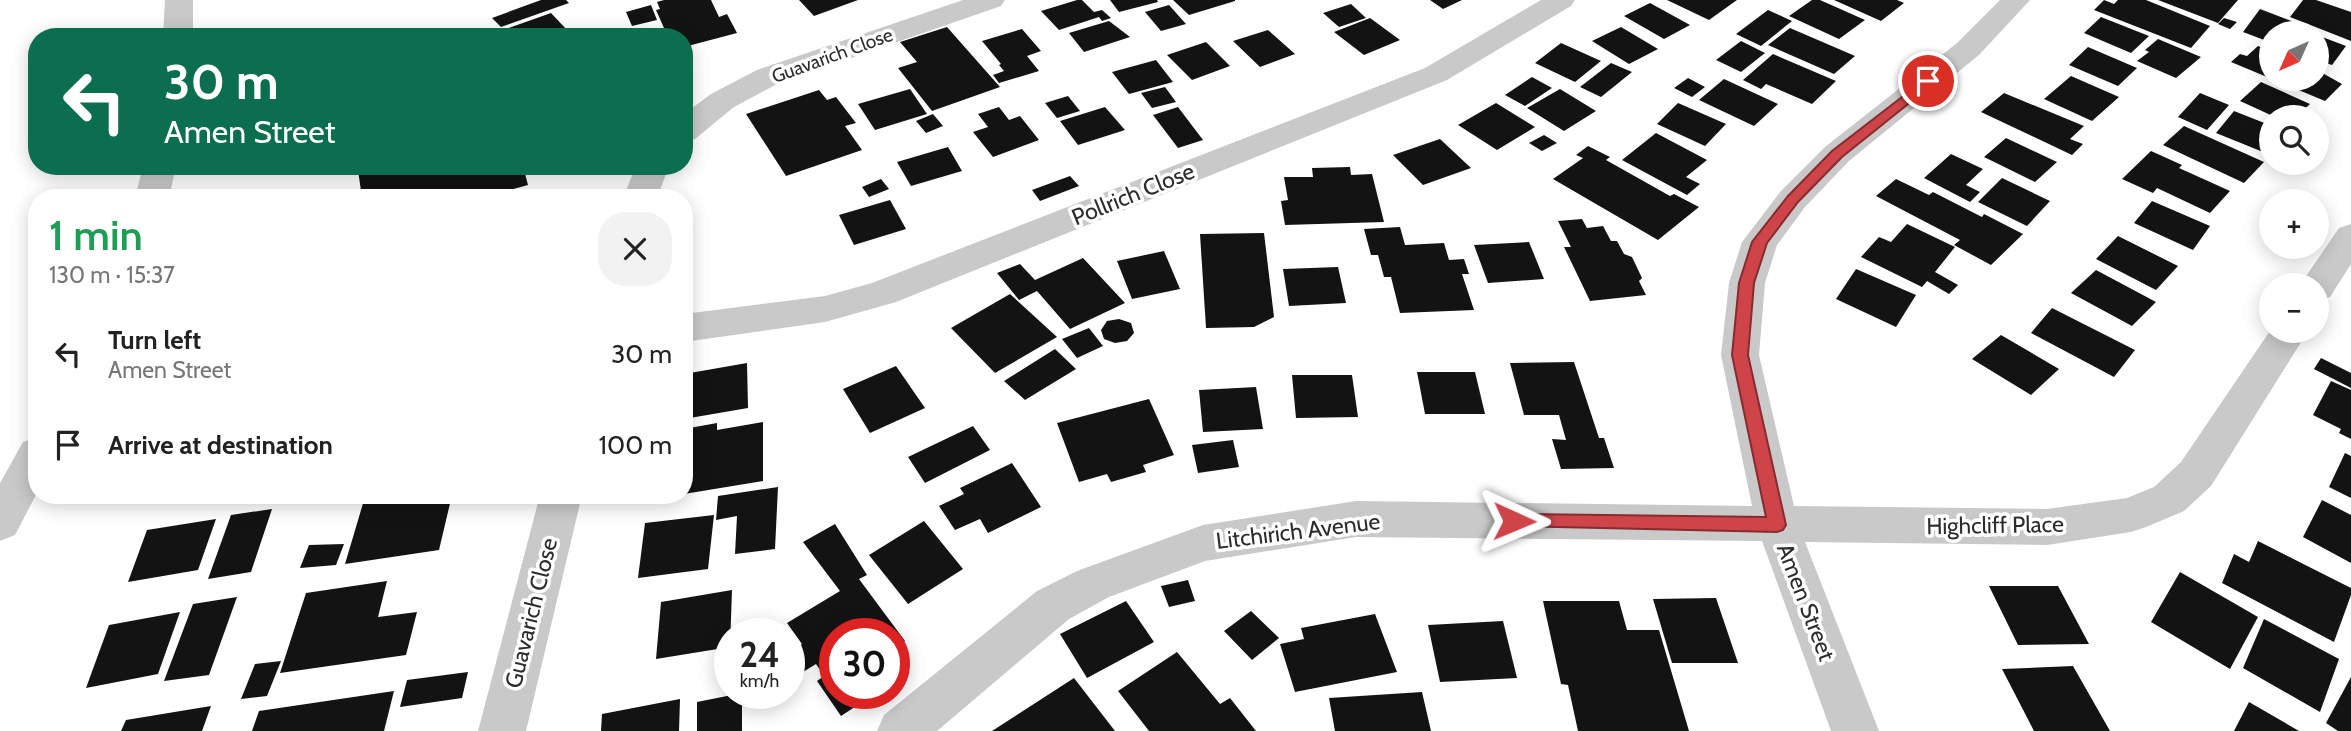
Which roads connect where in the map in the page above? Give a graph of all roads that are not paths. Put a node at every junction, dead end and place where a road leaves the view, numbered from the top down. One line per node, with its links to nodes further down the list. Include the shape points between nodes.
1 (179, 0): 5 (street)
2 (991, 0): 6 (street, Guavarich Close, via 797,64 748,87)
3 (1561, 0): 9 (street, Pollrich Close, via 1436,74 883,293 825,310)
4 (2016, 0): 14 (street, Amen Street, via 1968,49 1837,154 1760,242 1747,283 1740,355)
5 (177, 28)
6 (693, 122)
7 (2351, 236): 8 (street)
8 (2327, 273)
9 (693, 327)
10 (2281, 343): 14 (street, Highcliff Place, via 2196,474 2169,499 2131,515 2047,527)
11 (28, 470): 13 (street)
12 (559, 504): 16 (street, Guavarich Close)
13 (0, 523)
14 (1777, 525): 15 (street, Litchirich Avenue, via 1356,519 1203,543 1093,584 1053,605); 17 (street, Amen Street)
15 (914, 727)
16 (502, 731)
17 (1855, 731)

